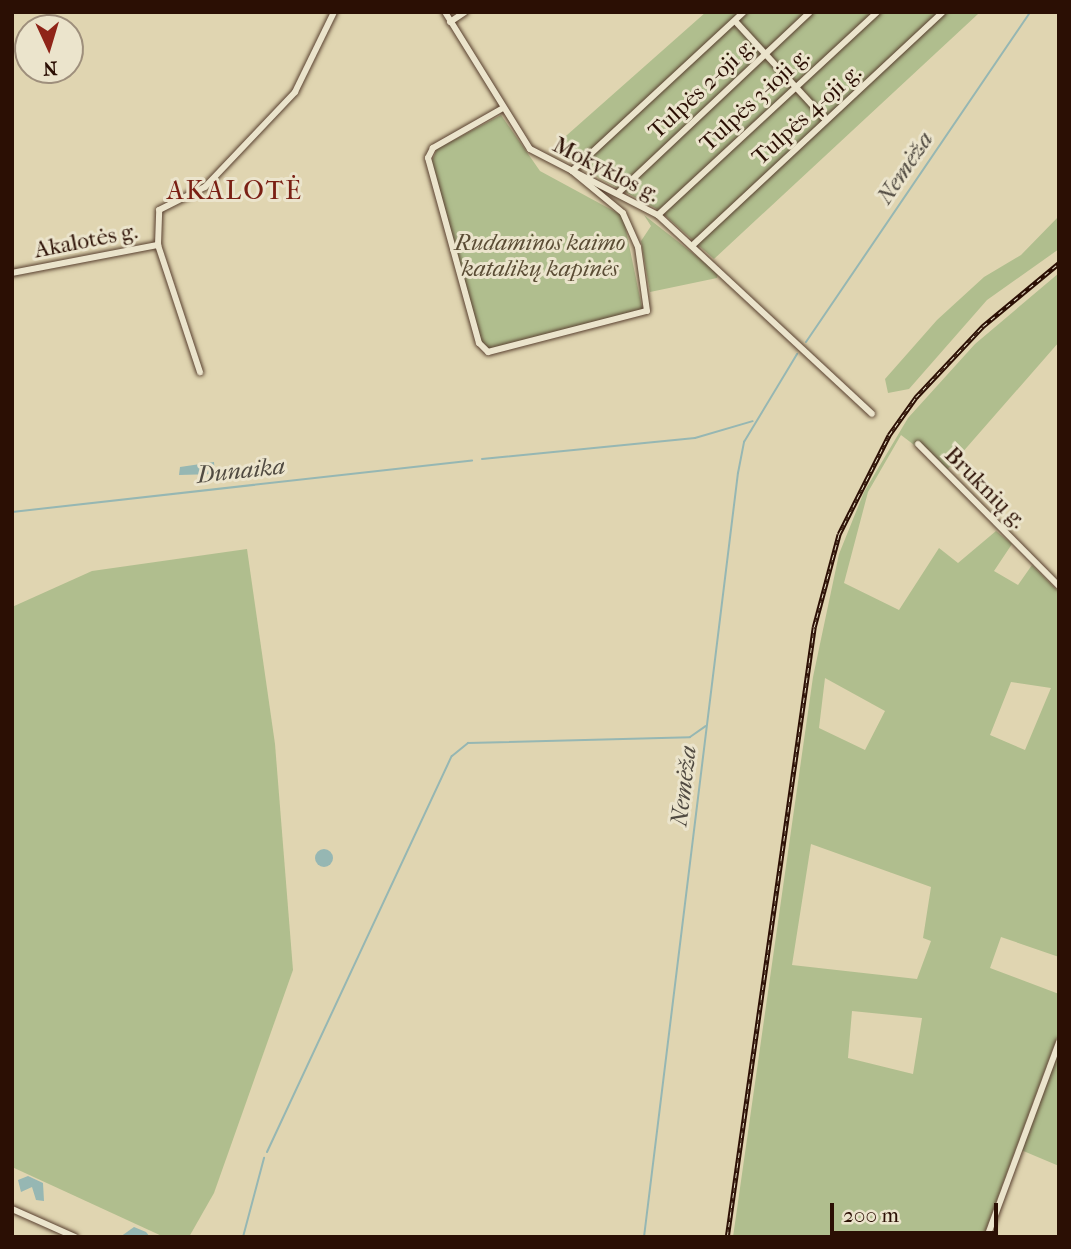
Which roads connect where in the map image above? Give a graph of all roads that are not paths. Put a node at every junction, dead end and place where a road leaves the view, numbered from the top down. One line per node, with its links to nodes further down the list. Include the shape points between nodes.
1 (334, 12): 20 (street, via 299,86 205,187 162,205 156,215)
2 (445, 12): 9 (street, Mokyklos g.)
3 (465, 12): 9 (street)
4 (744, 12): 8 (street)
5 (810, 12): 10 (street, Tulpės 2-oji g.)
6 (877, 12): 11 (street, Tulpės 3-ioji g.)
7 (943, 12): 13 (street, Tulpės 4-oji g.)
8 (735, 21): 10 (street); 14 (street)
9 (450, 22): 12 (street, Mokyklos g.)
10 (765, 54): 11 (street); 15 (street, Tulpės 2-oji g.)
11 (796, 87): 13 (street); 18 (street, Tulpės 3-ioji g.)
12 (503, 108): 14 (street, Mokyklos g., via 530,149); 17 (street, via 433,148 429,158 483,351 645,314 638,247)
13 (826, 120): 19 (street, Tulpės 4-oji g.)
14 (572, 171): 15 (street, Mokyklos g.); 17 (street)
15 (619, 192): 16 (street, Mokyklos g.)
16 (636, 202): 17 (street); 18 (street, Mokyklos g.)
17 (623, 213)
18 (658, 215): 19 (street, Mokyklos g.)
19 (694, 244): 23 (street, Mokyklos g.)
20 (158, 245): 21 (street, Akalotės g.); 22 (street, Akalotės g.)
21 (12, 273)
22 (200, 372)
23 (872, 414)
24 (918, 444): 26 (street, Bruknių g.)
25 (1059, 570): 26 (street)
26 (1050, 578): 27 (street, Bruknių g.)
27 (1059, 586)
28 (1059, 1042): 31 (street)
29 (12, 1209): 30 (street)
30 (75, 1237)
31 (987, 1237)

